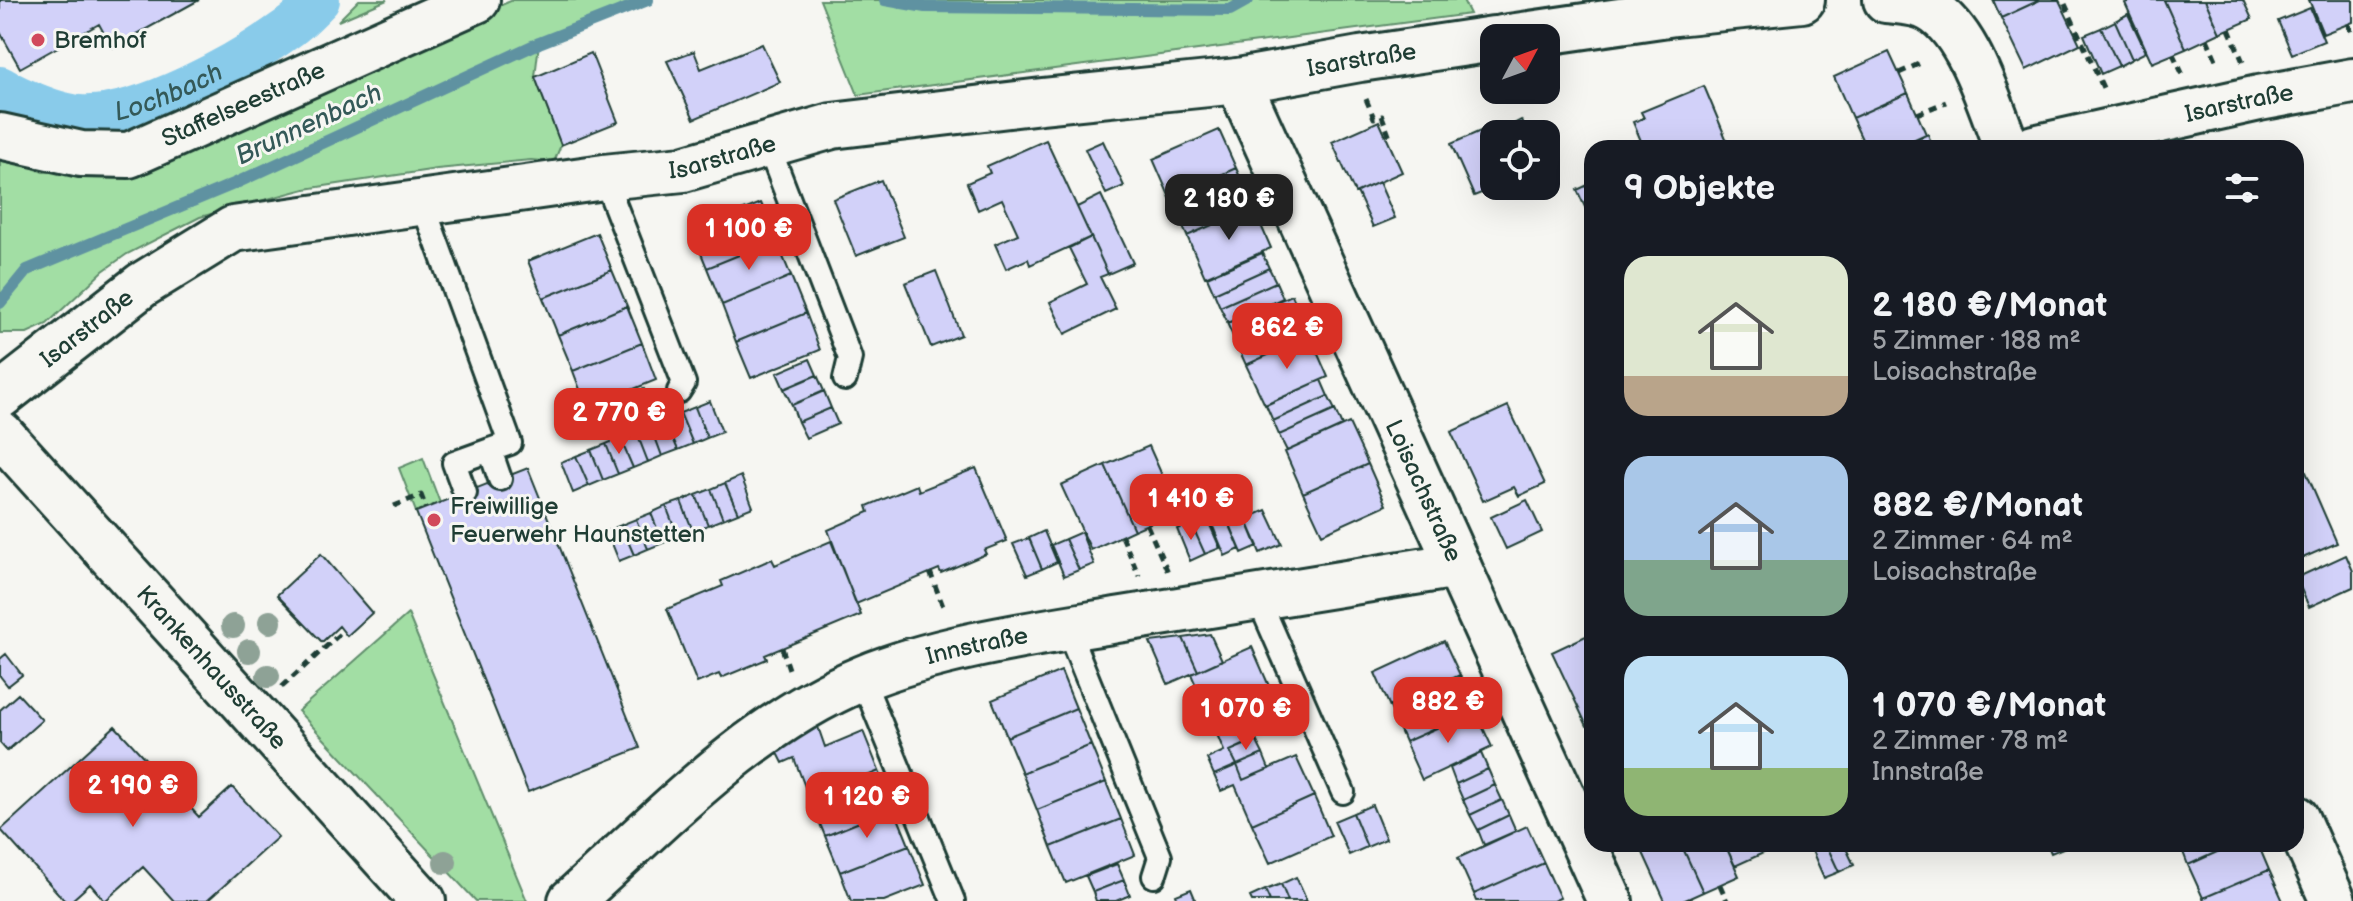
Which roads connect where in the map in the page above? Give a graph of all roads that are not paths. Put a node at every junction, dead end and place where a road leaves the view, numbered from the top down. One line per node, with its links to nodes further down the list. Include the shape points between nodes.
1 (477, 0): 8 (street, Staffelseestraße, via 129,155 81,154)
2 (1802, 0): 4 (street)
3 (1886, 0): 9 (street, via 1923,6 1944,20 1964,45)
4 (1560, 30)
5 (1480, 41): 6 (street, Isarstraße)
6 (1238, 81): 11 (street, Isarstraße, via 832,126); 21 (street, Loisachstraße)
7 (2353, 81): 10 (street, Isarstraße)
8 (0, 136)
9 (2004, 140)
10 (2071, 140)
11 (768, 145): 12 (street, Isarstraße, via 683,169); 14 (lane, via 850,358)
12 (604, 177): 13 (street, Isarstraße); 15 (lane, via 684,383)
13 (422, 202): 16 (street, Isarstraße, via 233,229 142,285); 18 (lane, via 510,443)
14 (845, 379)
15 (679, 391)
16 (0, 396)
17 (0, 433): 30 (street, Krankenhausstraße)
18 (490, 450): 19 (lane); 20 (lane, via 454,463)
19 (500, 479)
20 (465, 493)
21 (1458, 565): 22 (street, Innstraße); 26 (street, Loisachstraße)
22 (1258, 598): 23 (street, Innstraße); 25 (lane)
23 (1067, 628): 24 (street, Innstraße, via 959,650); 29 (lane, via 1160,857)
24 (862, 678): 31 (street, Innstraße, via 740,750); 32 (lane)
25 (1343, 792)
26 (1579, 794)
27 (2304, 836): 34 (street)
28 (1596, 852): 33 (street, Loisachstraße)
29 (1154, 876)
30 (423, 901)
31 (571, 901)
32 (953, 901)
33 (1610, 901)
34 (2333, 901)

